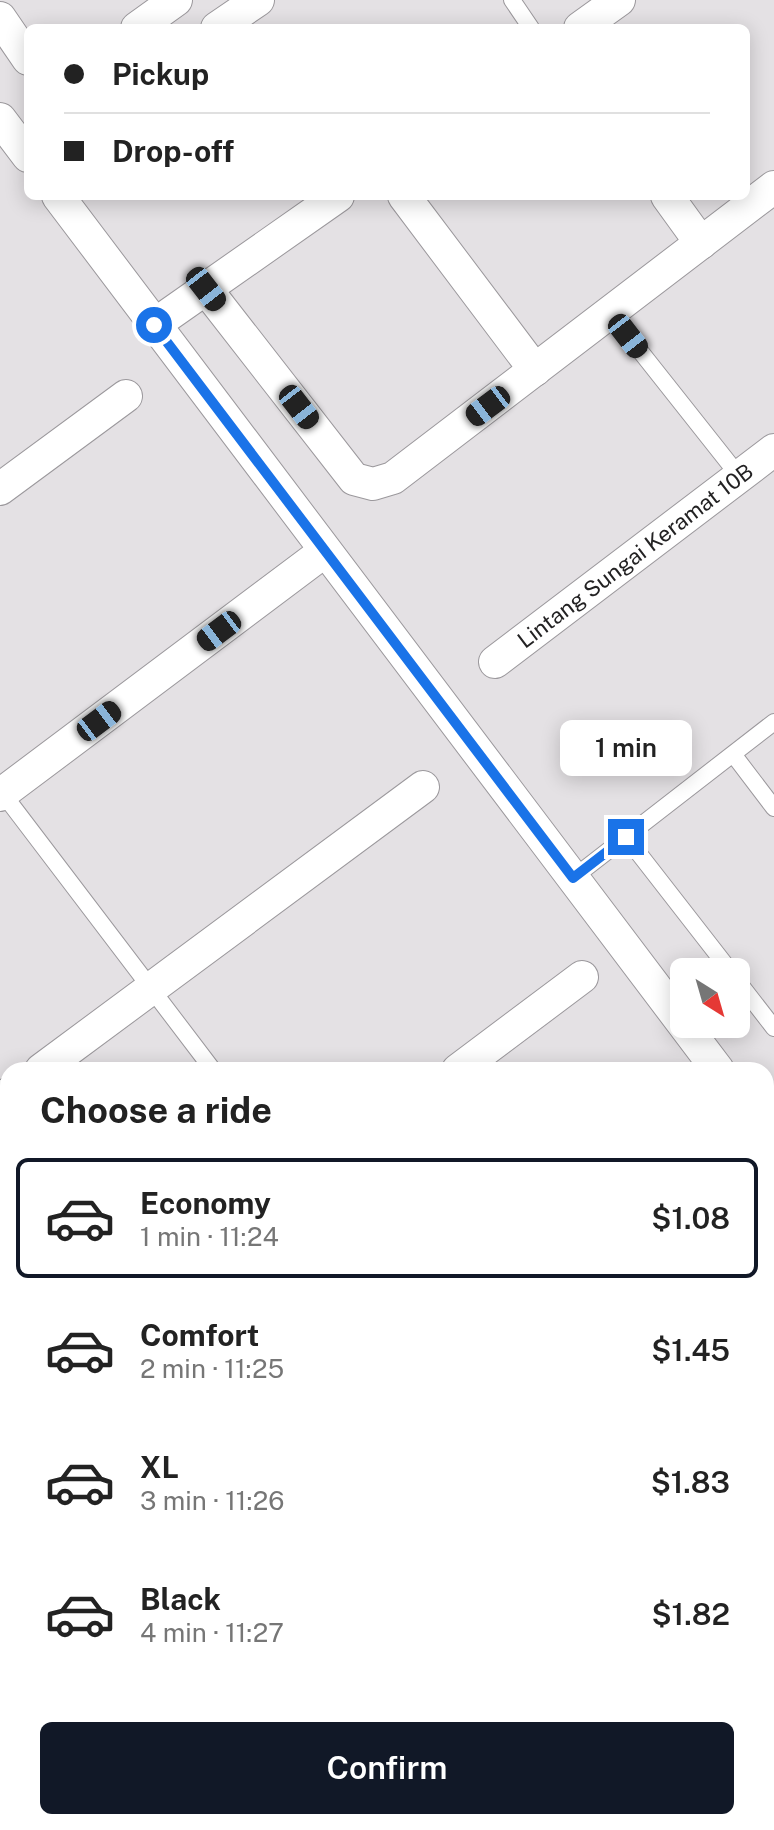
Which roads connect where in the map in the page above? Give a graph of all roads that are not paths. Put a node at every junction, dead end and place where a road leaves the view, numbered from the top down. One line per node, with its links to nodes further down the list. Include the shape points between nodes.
1 (176, 0): 6 (street)
2 (258, 0): 7 (street)
3 (512, 0): 8 (lane)
4 (619, 0): 9 (street)
5 (0, 18): 10 (street)
6 (143, 24)
7 (223, 24)
8 (528, 24)
9 (586, 24)
10 (24, 53)
11 (0, 119): 12 (street)
12 (24, 151)
13 (774, 187): 18 (street)
14 (61, 200): 21 (street)
15 (332, 200): 19 (street)
16 (407, 200): 22 (street)
17 (670, 200): 18 (street)
18 (701, 243): 20 (street)
19 (206, 289): 21 (street); 22 (street, via 354,479 373,484 393,478)
20 (610, 313): 22 (street); 25 (lane)
21 (154, 325): 27 (street)
22 (535, 370)
23 (126, 396): 26 (street)
24 (774, 450): 25 (street, Lintang Sungai Keramat 10B)
25 (739, 476): 28 (street, Lintang Sungai Keramat 10B)
26 (0, 489)
27 (325, 551): 32 (street); 35 (street)
28 (495, 662)
29 (774, 722): 30 (lane)
30 (733, 754): 33 (lane); 34 (lane)
31 (423, 787): 38 (street)
32 (1, 792): 38 (lane)
33 (774, 808)
34 (626, 837): 35 (lane); 36 (lane)
35 (573, 878): 44 (street)
36 (720, 958)
37 (582, 977): 43 (street)
38 (151, 988): 41 (street); 42 (lane)
39 (750, 997): 40 (lane)
40 (774, 1028)
41 (52, 1062)
42 (207, 1062)
43 (469, 1062)
44 (712, 1062)

